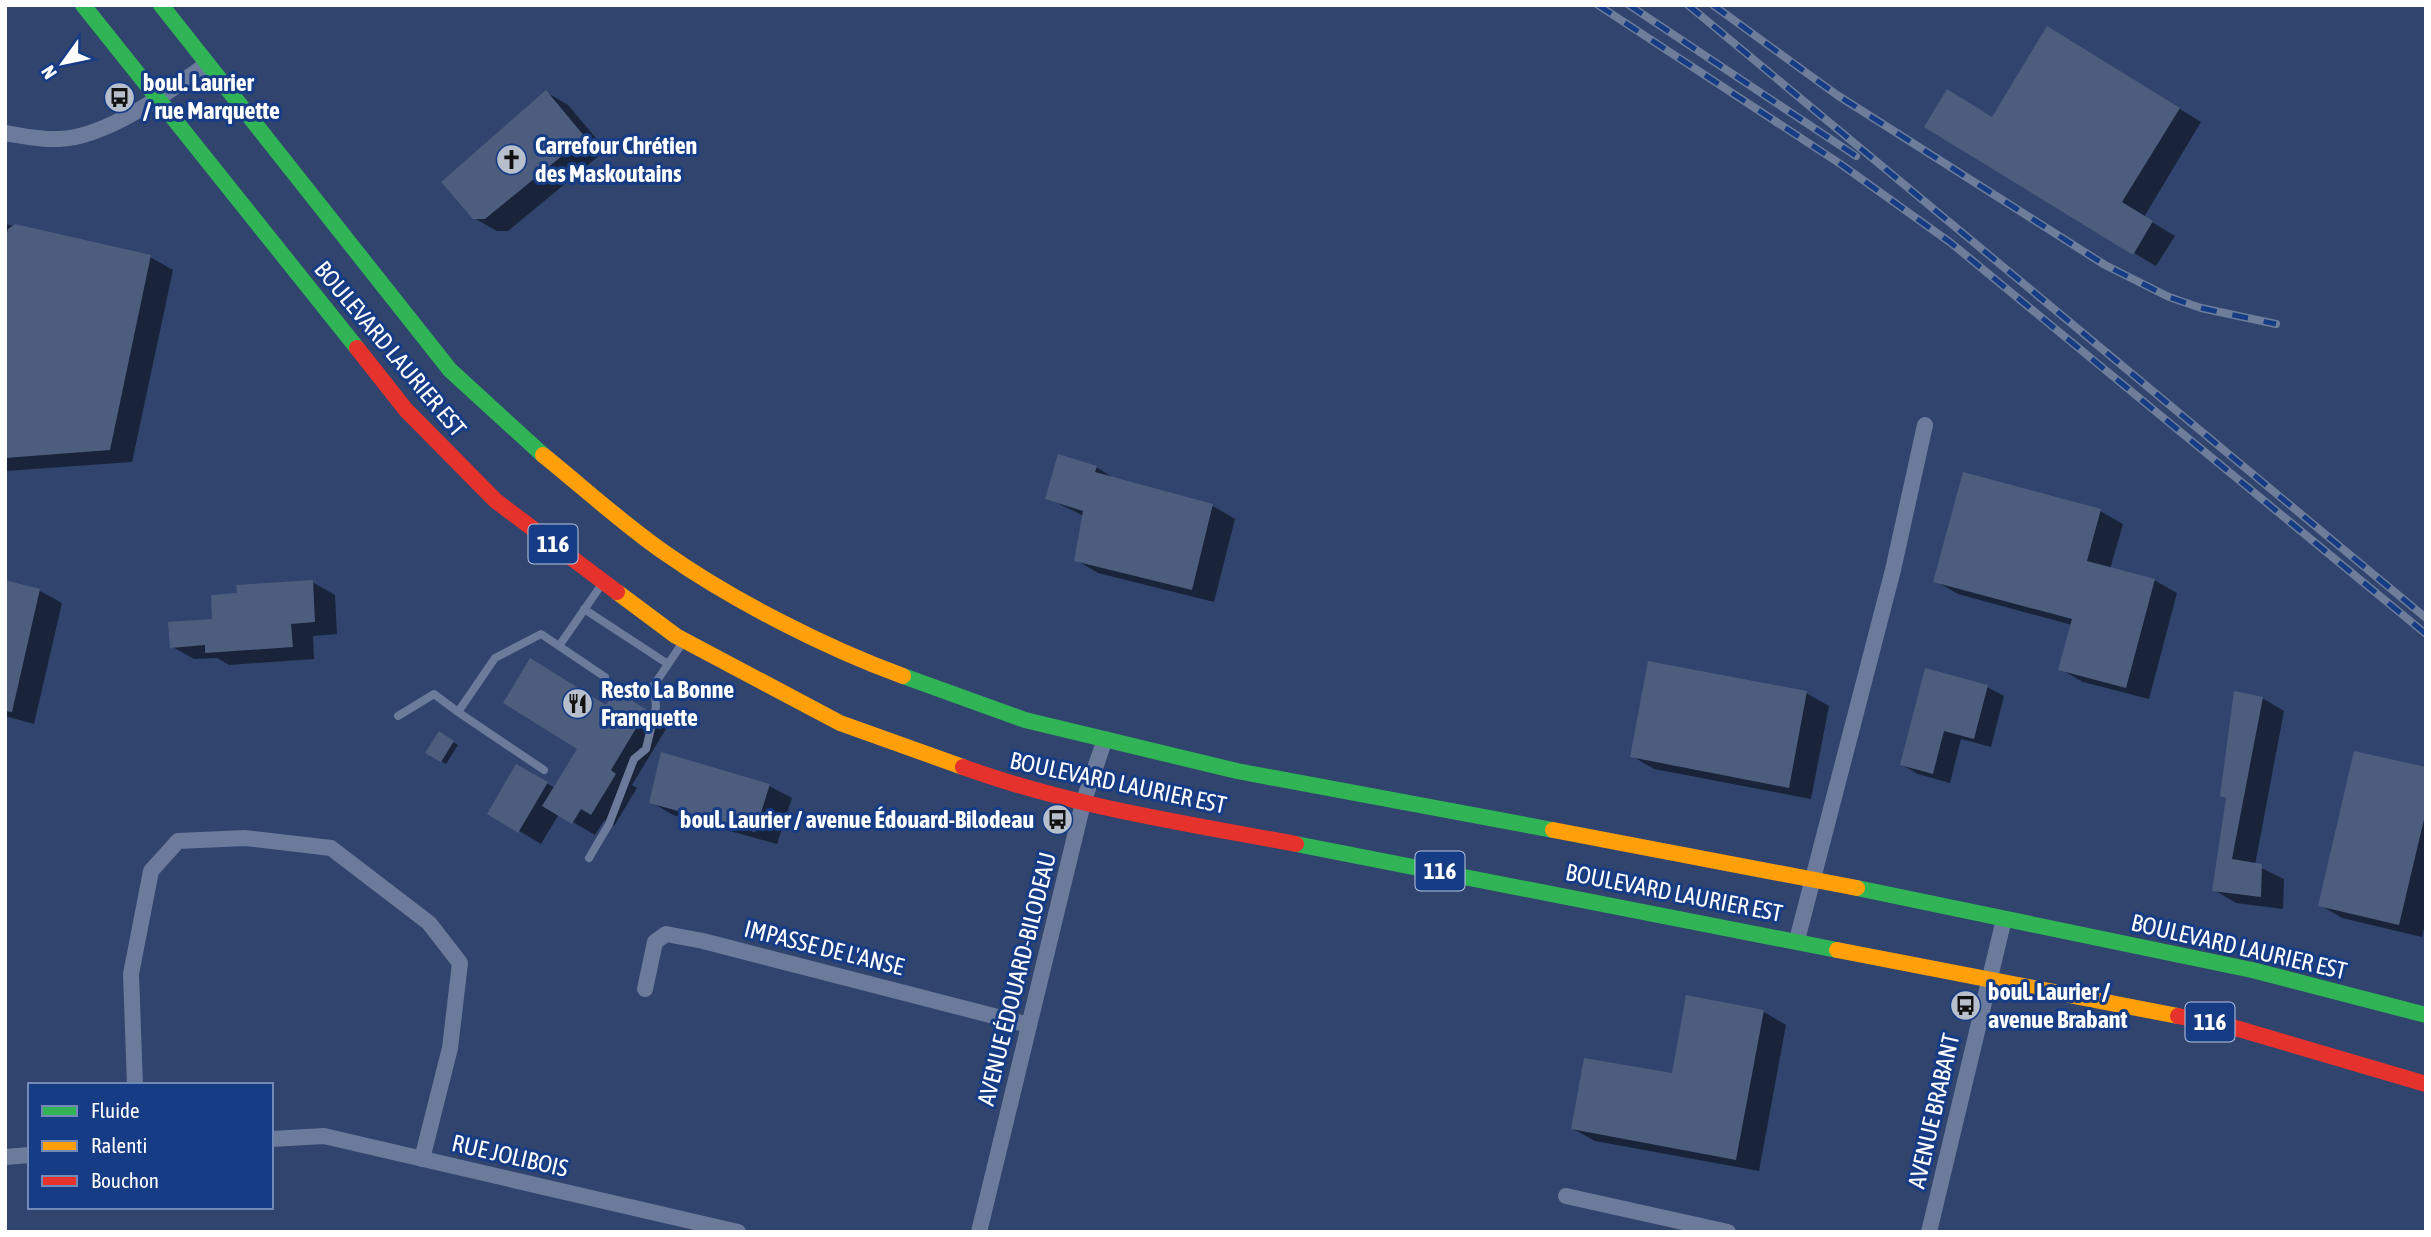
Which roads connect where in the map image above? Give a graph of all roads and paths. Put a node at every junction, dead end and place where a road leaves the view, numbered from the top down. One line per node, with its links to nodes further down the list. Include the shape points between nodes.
1 (83, 5): 4 (main road, BOULEVARD LAURIER EST / 116)
2 (161, 5): 3 (main road, BOULEVARD LAURIER EST / 116)
3 (207, 64): 4 (street); 15 (main road, BOULEVARD LAURIER EST / 116, via 450,370 518,435 662,551 708,582 865,662 1025,720)
4 (157, 101): 5 (street, via 88,134 60,139); 7 (main road, BOULEVARD LAURIER EST / 116, via 406,410 496,501)
5 (5, 133)
6 (1925, 425): 19 (street)
7 (603, 582): 8 (lane); 9 (main road, BOULEVARD LAURIER EST / 116)
8 (584, 609): 10 (lane); 11 (lane)
9 (684, 641): 11 (lane); 17 (main road, BOULEVARD LAURIER EST / 116, via 840,723 1018,787)
10 (559, 646): 12 (lane); 13 (lane, via 541,634 495,658)
11 (668, 664): 18 (lane, via 654,685 656,707 646,749 634,759 609,824)
12 (606, 677)
13 (458, 712): 14 (lane, via 433,694); 16 (lane)
14 (398, 716)
15 (1105, 740): 17 (street, AVENUE ÉDOUARD-BILODEAU); 19 (main road, BOULEVARD LAURIER EST / 116, via 1304,784)
16 (544, 770)
17 (1083, 803): 21 (main road, BOULEVARD LAURIER EST / 116); 25 (street, AVENUE ÉDOUARD-BILODEAU)
18 (589, 858)
19 (1812, 879): 20 (main road, BOULEVARD LAURIER EST / 116); 21 (street)
20 (2004, 919): 22 (street, AVENUE BRABANT); 24 (main road, BOULEVARD LAURIER EST / 116, via 2252,970)
21 (1797, 940): 22 (main road, BOULEVARD LAURIER EST / 116)
22 (1990, 978): 27 (main road, BOULEVARD LAURIER EST / 116, via 2232,1027); 36 (street, AVENUE BRABANT)
23 (645, 989): 25 (street, IMPASSE DE L'ANSE, via 655,942 666,934)
24 (2426, 1015)
25 (1029, 1025): 34 (street, AVENUE ÉDOUARD-BILODEAU)
26 (135, 1083): 31 (street, via 131,974 152,871 178,841 245,838 331,848 429,923 460,963 450,1048)
27 (2426, 1084)
28 (273, 1139): 31 (street, RUE JOLIBOIS, via 324,1136)
29 (28, 1155): 30 (street)
30 (5, 1157)
31 (422, 1159): 33 (street, RUE JOLIBOIS)
32 (1566, 1196): 35 (street)
33 (738, 1232)
34 (979, 1232)
35 (1728, 1232)
36 (1929, 1232)

